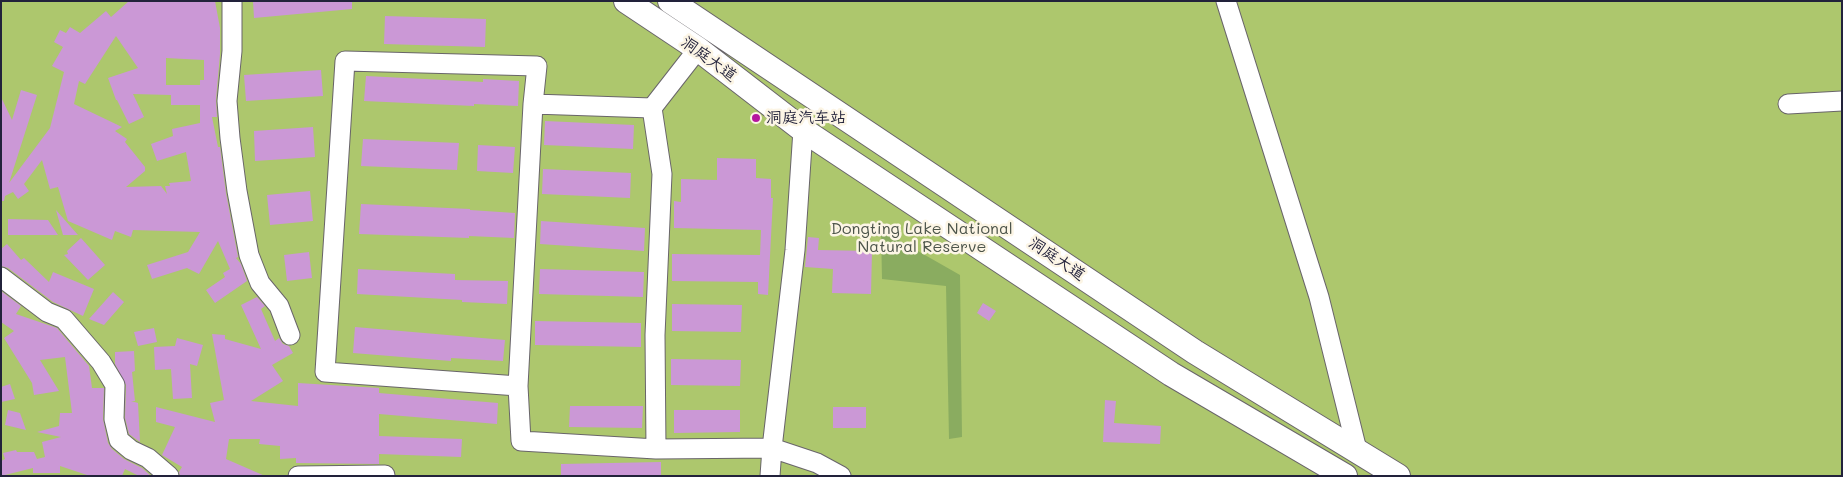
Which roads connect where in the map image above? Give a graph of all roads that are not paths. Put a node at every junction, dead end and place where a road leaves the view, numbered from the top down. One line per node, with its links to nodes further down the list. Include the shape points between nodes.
1 (232, 1): 12 (street, via 227,101 237,191 249,255 260,283 279,306)
2 (626, 1): 5 (main road, 洞庭大道)
3 (670, 1): 16 (main road, 洞庭大道, via 1195,352)
4 (1226, 1): 16 (street, via 1319,297)
5 (698, 50): 9 (street); 10 (main road, 洞庭大道)
6 (1842, 101): 8 (street)
7 (533, 104): 9 (street); 13 (street); 13 (street, via 537,66 345,61 325,372)
8 (1788, 104)
9 (652, 108): 15 (street, via 662,174 655,335)
10 (803, 130): 14 (street, via 795,250); 22 (main road, 洞庭大道, via 1171,374)
11 (1, 277): 18 (street, via 47,312 64,320 101,362 114,385 114,418 120,440)
12 (290, 335)
13 (518, 386): 15 (street, via 521,441)
14 (772, 448): 15 (street); 20 (street); 21 (street, via 817,463)
15 (656, 449)
16 (1357, 450): 23 (main road, 洞庭大道)
17 (385, 475): 19 (street)
18 (169, 476)
19 (298, 476)
20 (770, 476)
21 (841, 476)
22 (1345, 476)
23 (1398, 476)

